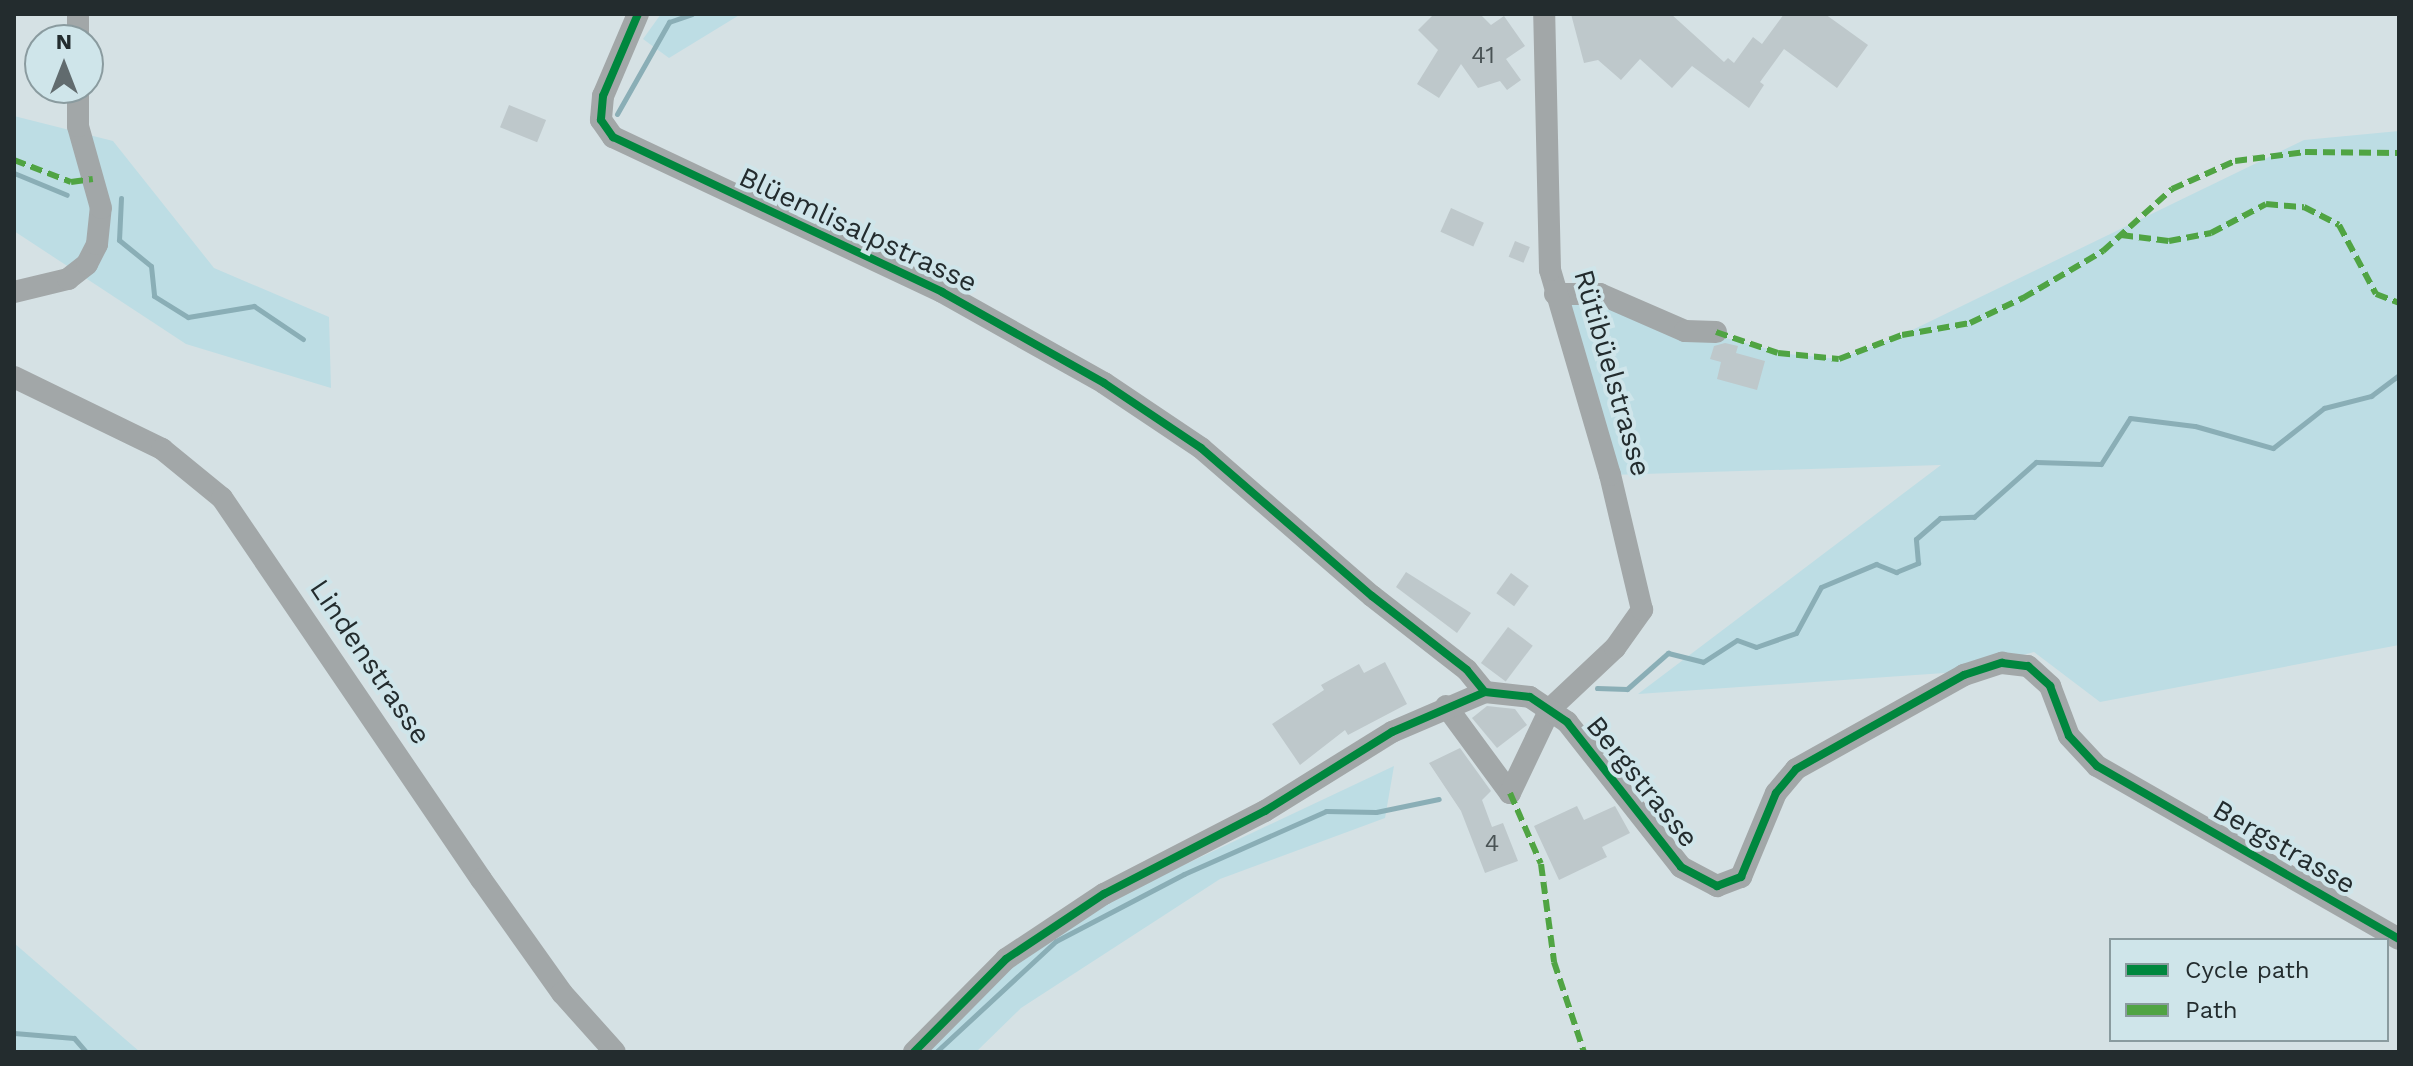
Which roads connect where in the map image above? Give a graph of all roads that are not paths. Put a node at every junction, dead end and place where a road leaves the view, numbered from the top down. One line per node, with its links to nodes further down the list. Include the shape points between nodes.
1 (638, 14): 8 (street, Blüemlisalpstrasse, via 603,96 601,120 613,137 942,292 1104,383 1201,448 1372,596 1467,670)
2 (1544, 14): 5 (street, Rütibüelstrasse, via 1548,245)
3 (78, 104): 4 (street, via 78,126 101,208 97,244 87,264 68,279)
4 (14, 292)
5 (1555, 294): 6 (street, via 1600,294 1685,331); 10 (street, Rütibüelstrasse, via 1610,475 1642,610 1615,648)
6 (1716, 332)
7 (14, 377): 12 (street, Lindenstrasse, via 153,444 222,498 481,879 562,993)
8 (1485, 692): 9 (street, Bergstrasse); 10 (street, Bergstrasse, via 1530,697)
9 (1446, 706): 10 (street, via 1510,793); 13 (street, Bergstrasse, via 1059,923 1006,959)
10 (1550, 709): 11 (street, Bergstrasse, via 1582,739 1681,867 1717,886 1741,877 1776,793 1796,769 1951,681 2002,663 2028,666 2050,686 2069,736 2097,766)
11 (2399, 939)
12 (615, 1052)
13 (914, 1052)

